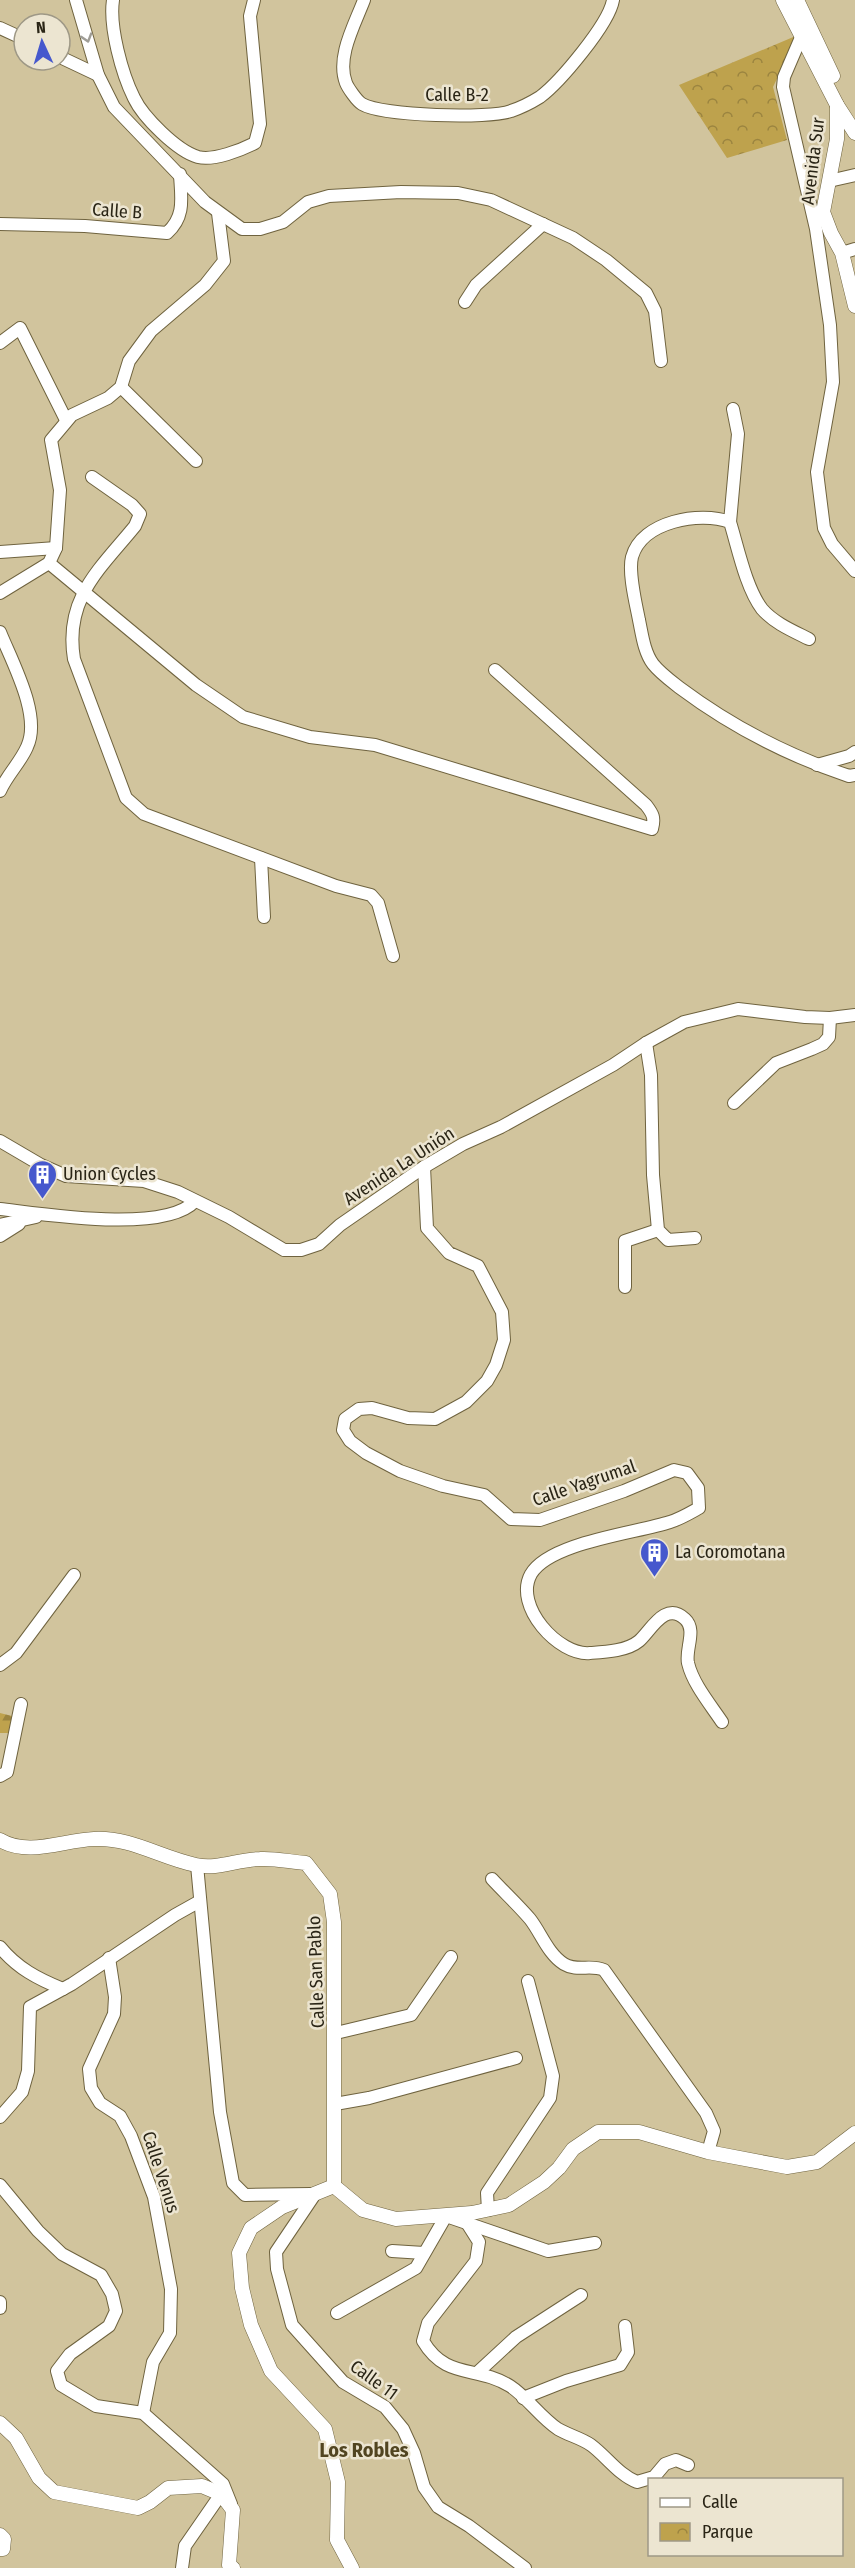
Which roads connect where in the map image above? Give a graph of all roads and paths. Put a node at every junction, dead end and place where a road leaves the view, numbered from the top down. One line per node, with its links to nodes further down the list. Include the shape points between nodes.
1 (76, 0): 10 (street, one-way to 10)
2 (113, 0): 3 (street, via 111,11 120,57 135,100 175,145 199,158 233,153 255,143 260,124 250,16)
3 (254, 0)
4 (364, 0): 5 (street, Calle B-2, via 342,66 346,85 362,104 435,115 510,112 540,97 569,68 612,10)
5 (613, 0)
6 (783, 0): 8 (street, Avenida Sur)
7 (797, 0): 12 (street, Avenida Sur, via 844,100)
8 (802, 35): 11 (street, Avenida Sur); 33 (street, via 783,87 816,229 830,325 833,382 817,472 824,528)
9 (72, 63): 10 (street)
10 (98, 75): 13 (street, via 114,107)
11 (837, 105): 12 (street, Avenida Sur); 15 (street, Avenida Sur, via 837,139)
12 (855, 134)
13 (180, 174): 16 (street); 17 (street, Calle B, via 182,210 177,225 167,233)
14 (855, 175): 15 (street)
15 (829, 181): 19 (street, Avenida Sur, via 823,212 831,233)
16 (218, 213): 18 (street, via 243,229 260,229 283,222 318,198 435,193 491,200); 24 (street, via 224,261 205,285 151,331 129,361)
17 (0, 224)
18 (543, 224): 20 (street, via 476,285); 23 (street, via 606,260 646,293 656,311)
19 (849, 251): 21 (street, Avenida Sur)
20 (465, 302)
21 (855, 306)
22 (0, 343): 26 (street, via 20,328)
23 (661, 361)
24 (121, 387): 26 (street); 27 (street)
25 (733, 409): 29 (street, via 738,434)
26 (66, 420): 30 (street, via 51,440 60,490)
27 (196, 461)
28 (92, 477): 34 (street, via 140,514 135,526)
29 (730, 522): 37 (street, via 754,597 782,626); 40 (street, via 715,516 687,519 656,528 639,543 632,558 634,597 645,645 652,663 712,712)
30 (56, 548): 31 (street); 32 (street)
31 (0, 552)
32 (49, 563): 34 (street); 35 (street)
33 (855, 571)
34 (83, 591): 38 (street, via 196,685 243,717 310,737 375,745 652,829 653,813 646,805); 43 (street, via 76,605 71,640 74,659 126,798 144,814)
35 (0, 593)
36 (0, 632): 42 (street, via 30,706 32,729 28,746)
37 (809, 639)
38 (495, 670)
39 (855, 752): 40 (street)
40 (816, 765): 41 (street)
41 (855, 775)
42 (0, 791)
43 (261, 858): 44 (street); 45 (street, via 370,895 378,903)
44 (264, 917)
45 (393, 956)
46 (855, 1015): 47 (street, Avenida La Unión)
47 (830, 1018): 48 (street, Avenida La Unión, via 738,1009 684,1022); 49 (street, via 829,1037 823,1044 776,1063)
48 (646, 1043): 51 (street, Avenida La Unión, via 613,1065); 57 (street)
49 (734, 1103)
50 (0, 1141): 52 (street, Avenida La Unión, via 66,1176 144,1181)
51 (424, 1167): 52 (street, Avenida La Unión, via 319,1244 301,1250 284,1250); 64 (street, Calle Yagrumal, via 427,1228 449,1253 478,1266 502,1312 504,1340 487,1381 466,1402 435,1419 359,1409 345,1419 343,1430 350,1441 391,1466 442,1486 484,1495 511,1519 540,1521 674,1470 687,1473 698,1488 699,1508 671,1522 608,1536 547,1560 531,1575 527,1596 532,1613 547,1632 569,1650 587,1654 639,1642 658,1618 673,1614 685,1618 691,1628 687,1660)
52 (195, 1201): 54 (street, via 188,1208 144,1220)
53 (0, 1209): 54 (street)
54 (46, 1215): 55 (street)
55 (26, 1219): 56 (street); 58 (street)
56 (0, 1225)
57 (658, 1230): 59 (street, via 668,1240); 60 (street, via 625,1241)
58 (0, 1236)
59 (695, 1238)
60 (625, 1287)
61 (74, 1575): 62 (street, via 16,1653)
62 (0, 1665)
63 (21, 1704): 65 (street, via 7,1773)
64 (722, 1722)
65 (0, 1776)
66 (0, 1840): 67 (street, Calle San Pablo, via 12,1847 38,1847 116,1839)
67 (197, 1865): 69 (street); 75 (street, Calle San Pablo, via 259,1859 306,1863 330,1894)
68 (492, 1879): 80 (street, via 564,1964 604,1970 706,2113 714,2131)
69 (200, 1902): 72 (street); 83 (street, via 220,2112 233,2183 245,2195)
70 (0, 1947): 74 (street, via 14,1963)
71 (451, 1957): 75 (street, via 411,2015)
72 (109, 1958): 74 (street); 97 (street, Calle Venus, via 114,2014 89,2069 91,2088 100,2103 120,2116 131,2136 154,2197 171,2289 170,2333 153,2362)
73 (528, 1981): 84 (street, via 553,2076 550,2098 487,2193)
74 (63, 1989): 78 (street, via 30,2007 28,2072 22,2092)
75 (336, 2032): 77 (street, Calle San Pablo)
76 (516, 2058): 77 (street)
77 (335, 2104): 82 (street, Calle San Pablo)
78 (0, 2117)
79 (855, 2133): 80 (street, via 817,2162 787,2167)
80 (708, 2152): 84 (street, via 639,2132 597,2132 573,2149 544,2182 509,2205)
81 (0, 2186): 97 (street, via 62,2254 101,2275 112,2294 116,2311 109,2326 70,2354 57,2371 61,2385 96,2406)
82 (334, 2186): 83 (street); 85 (street, via 363,2210 396,2219)
83 (315, 2194): 108 (street, via 282,2207 251,2228 239,2253 242,2288 251,2325 271,2371 325,2429 338,2482 337,2540); 109 (street, Calle 11, via 276,2252 276,2269 292,2325 343,2382 385,2407 403,2429 424,2487 438,2507)
84 (488, 2210): 85 (street)
85 (446, 2216): 86 (street); 89 (street)
86 (467, 2223): 87 (street, via 548,2251); 95 (street, via 479,2242 476,2261 428,2323 423,2341 444,2365)
87 (595, 2243)
88 (392, 2251): 89 (street)
89 (424, 2253): 93 (street, via 416,2268)
90 (581, 2295): 95 (street, via 516,2337)
91 (0, 2302): 92 (street)
92 (0, 2308)
93 (337, 2313)
94 (625, 2326): 96 (street, via 628,2352 620,2364)
95 (477, 2373): 96 (street, via 510,2386)
96 (523, 2398): 101 (street, via 558,2428 590,2444 627,2478 637,2482)
97 (143, 2413): 103 (street, via 223,2484)
98 (0, 2423): 102 (street, via 16,2438 39,2478 54,2492 138,2508 168,2488 202,2486)
99 (688, 2465): 100 (street, via 676,2460 665,2464)
100 (651, 2478)
101 (648, 2479)
102 (221, 2494): 103 (street); 106 (street, via 185,2546)
103 (233, 2510): 107 (street, via 229,2565)
104 (0, 2535): 105 (street, via 4,2540)
105 (0, 2549)
106 (182, 2568)
107 (233, 2568)
108 (352, 2568)
109 (525, 2568)

